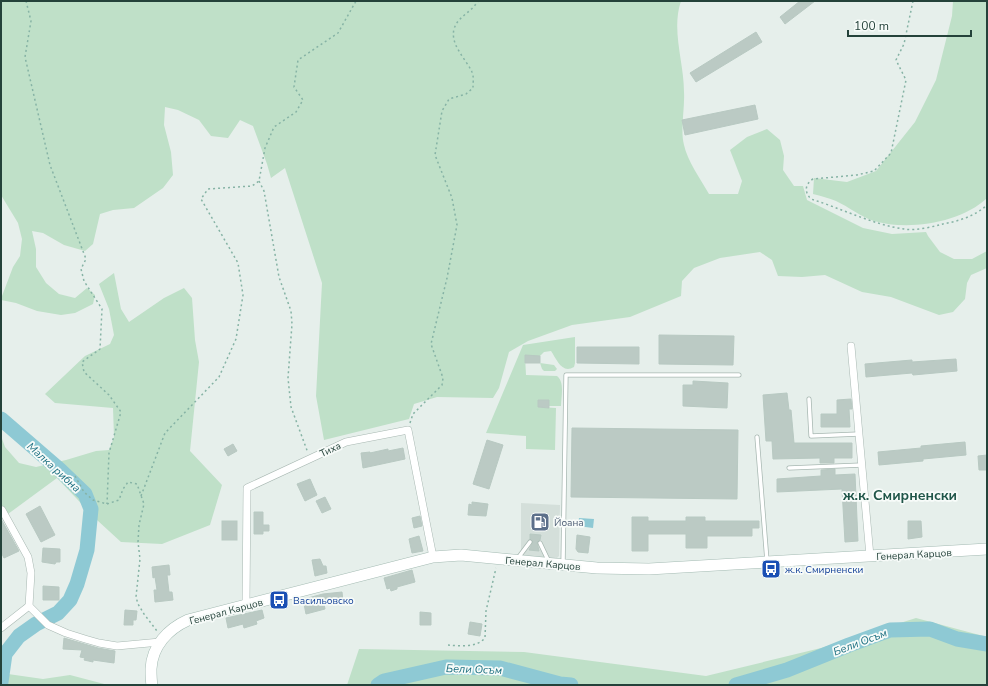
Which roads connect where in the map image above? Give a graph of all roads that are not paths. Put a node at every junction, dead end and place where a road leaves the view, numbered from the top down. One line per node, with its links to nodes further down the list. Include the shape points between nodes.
1 (851, 346): 4 (street)
2 (738, 375): 17 (lane, via 566,375)
3 (809, 399): 4 (lane, via 811,436)
4 (859, 434): 6 (street)
5 (757, 437): 15 (lane)
6 (862, 465): 7 (lane); 12 (street)
7 (789, 468)
8 (2, 510): 19 (street, via 28,557 31,573)
9 (530, 542): 14 (lane)
10 (540, 543): 16 (lane)
11 (987, 550): 12 (main road, Генерал Карцов)
12 (870, 556): 15 (main road, Генерал Карцов)
13 (433, 557): 14 (main road, Генерал Карцов, via 461,555); 18 (main road, Генерал Карцов); 18 (street, Тиха, via 408,430 346,442 247,488)
14 (517, 560): 16 (main road, Генерал Карцов)
15 (767, 562): 17 (main road, Генерал Карцов, via 649,569)
16 (550, 564): 17 (main road, Генерал Карцов)
17 (563, 565)
18 (246, 605): 21 (main road, Генерал Карцов, via 188,620 174,627)
19 (30, 606): 20 (street); 21 (street, via 48,625 105,644 117,646)
20 (1, 628)
21 (161, 640): 22 (main road, Генерал Карцов, via 152,660)
22 (152, 683)

